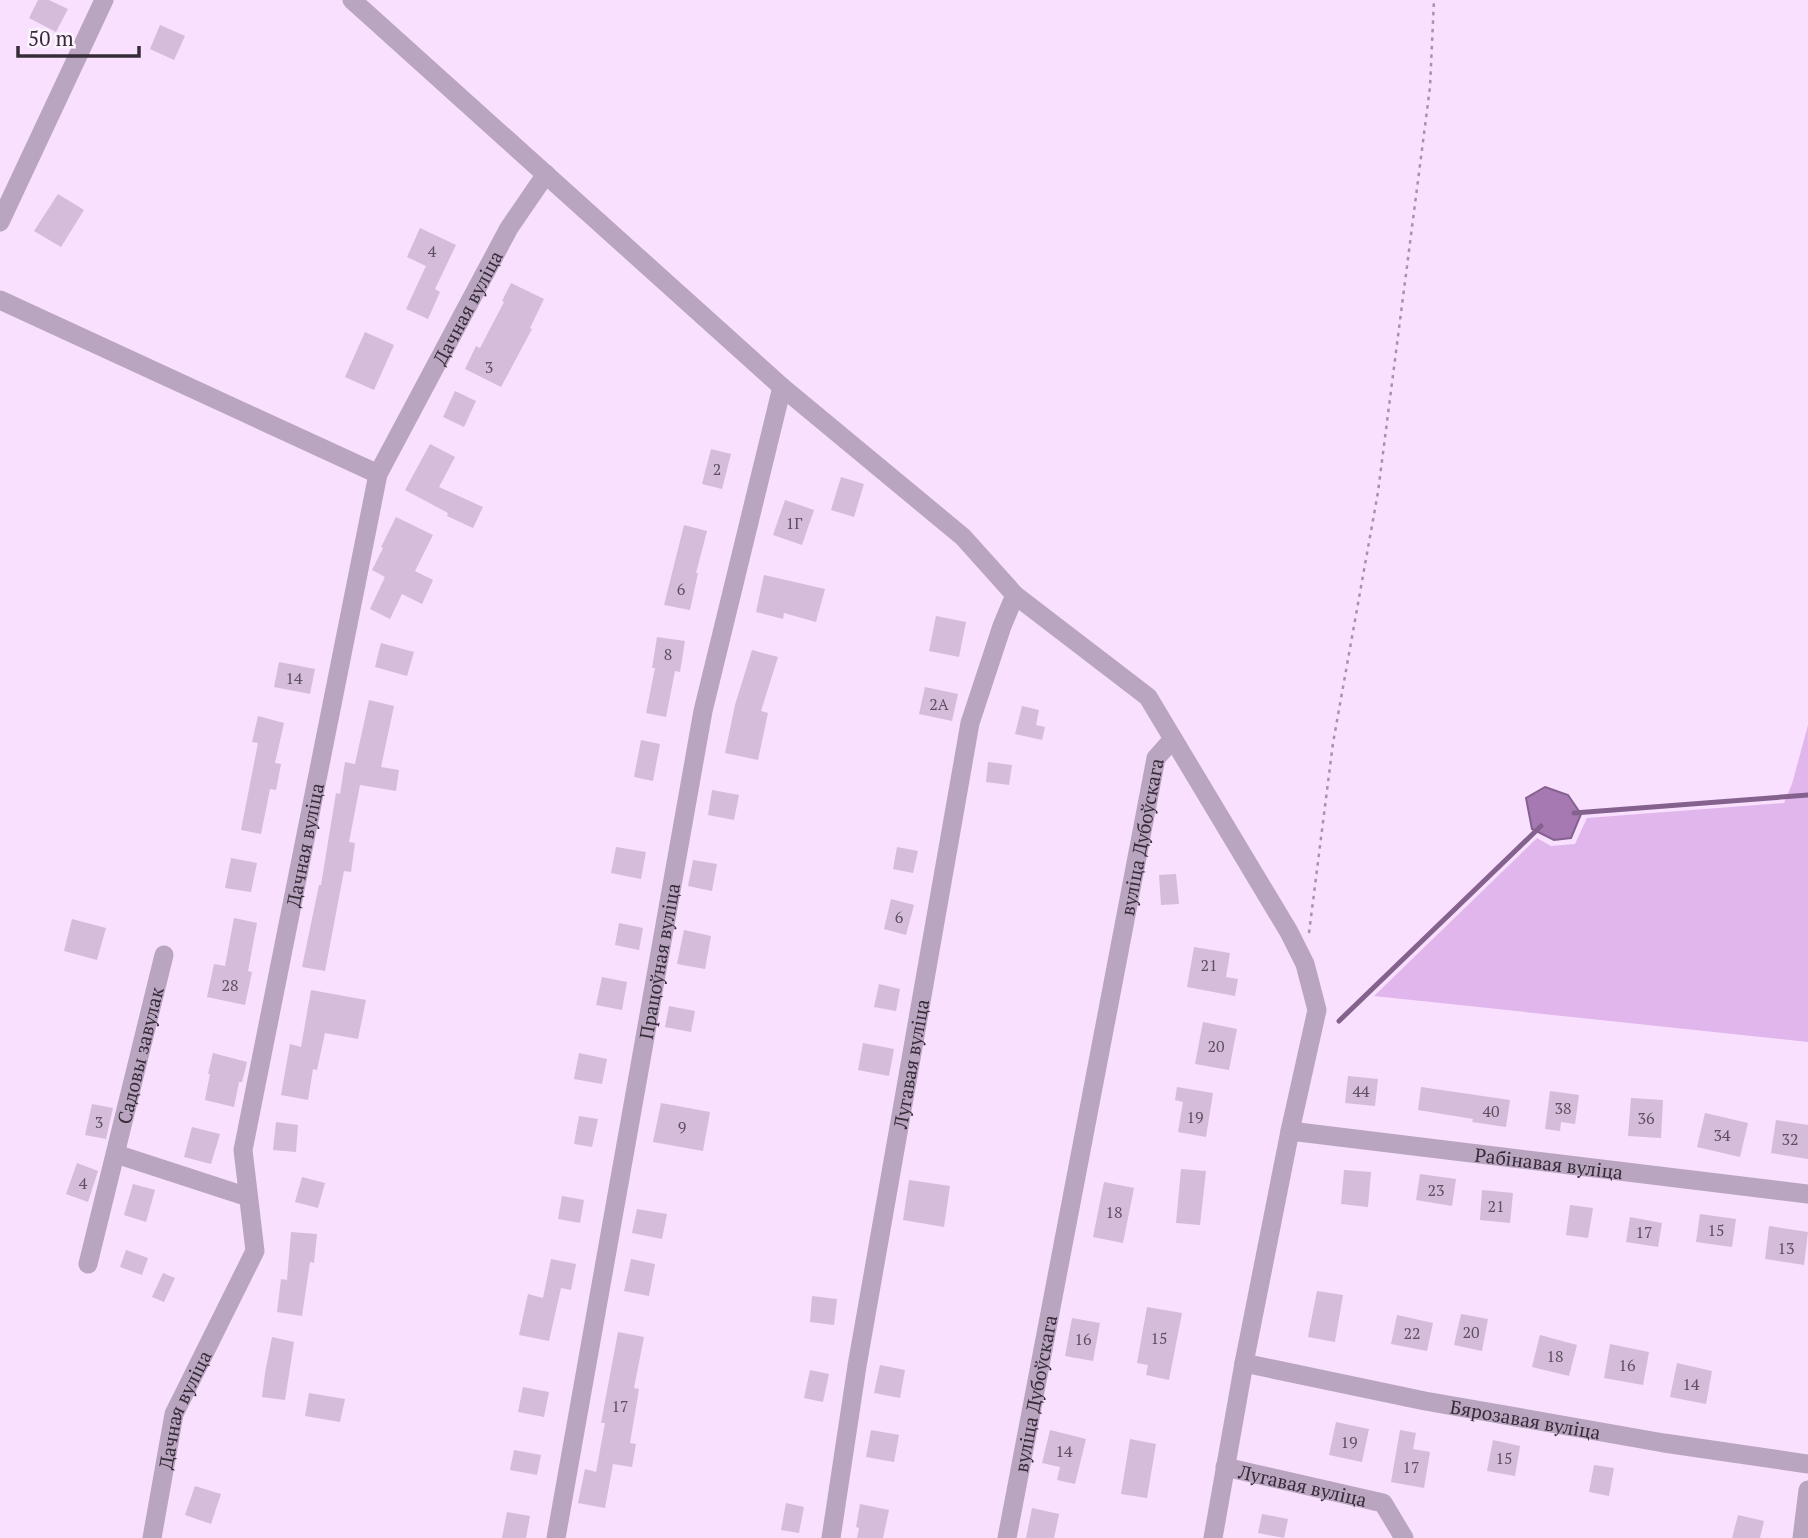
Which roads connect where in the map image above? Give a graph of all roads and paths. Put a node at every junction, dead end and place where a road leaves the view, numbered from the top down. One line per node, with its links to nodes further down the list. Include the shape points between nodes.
1 (104, 0): 5 (street)
2 (352, 0): 4 (street)
3 (1434, 0): 11 (path, via 1430,87 1378,492 1333,743)
4 (546, 174): 7 (street); 8 (street, Дачная вуліца, via 509,228)
5 (0, 222)
6 (0, 300): 8 (street)
7 (782, 387): 9 (street, via 963,537); 23 (street, Працоўная вуліца, via 703,711)
8 (378, 474): 16 (street, Дачная вуліца, via 243,1150)
9 (1015, 595): 10 (street, via 1148,697); 24 (street, Лугавая вуліца, via 970,723 859,1352)
10 (1173, 739): 13 (street, вуліца Дубоўскага, via 1305,964 1317,1010); 25 (street, вуліца Дубоўскага, via 1156,758)
11 (1309, 936)
12 (164, 956): 14 (street, Садовы завулак)
13 (1290, 1130): 15 (street, Рабінавая вуліца); 18 (street, вуліца Дубоўскага)
14 (116, 1154): 16 (street); 17 (street, Садовы завулак)
15 (1808, 1194)
16 (248, 1197): 22 (street, Дачная вуліца, via 255,1251 174,1414)
17 (88, 1264)
18 (1244, 1363): 19 (street, Бярозавая вуліца, via 1438,1403); 20 (street, вуліца Дубоўскага)
19 (1808, 1464)
20 (1225, 1467): 26 (street, вуліца Дубоўскага); 27 (street, Лугавая вуліца, via 1383,1503)
21 (1808, 1490): 28 (street)
22 (152, 1538)
23 (556, 1538)
24 (831, 1538)
25 (1007, 1538)
26 (1213, 1538)
27 (1404, 1538)
28 (1802, 1538)

